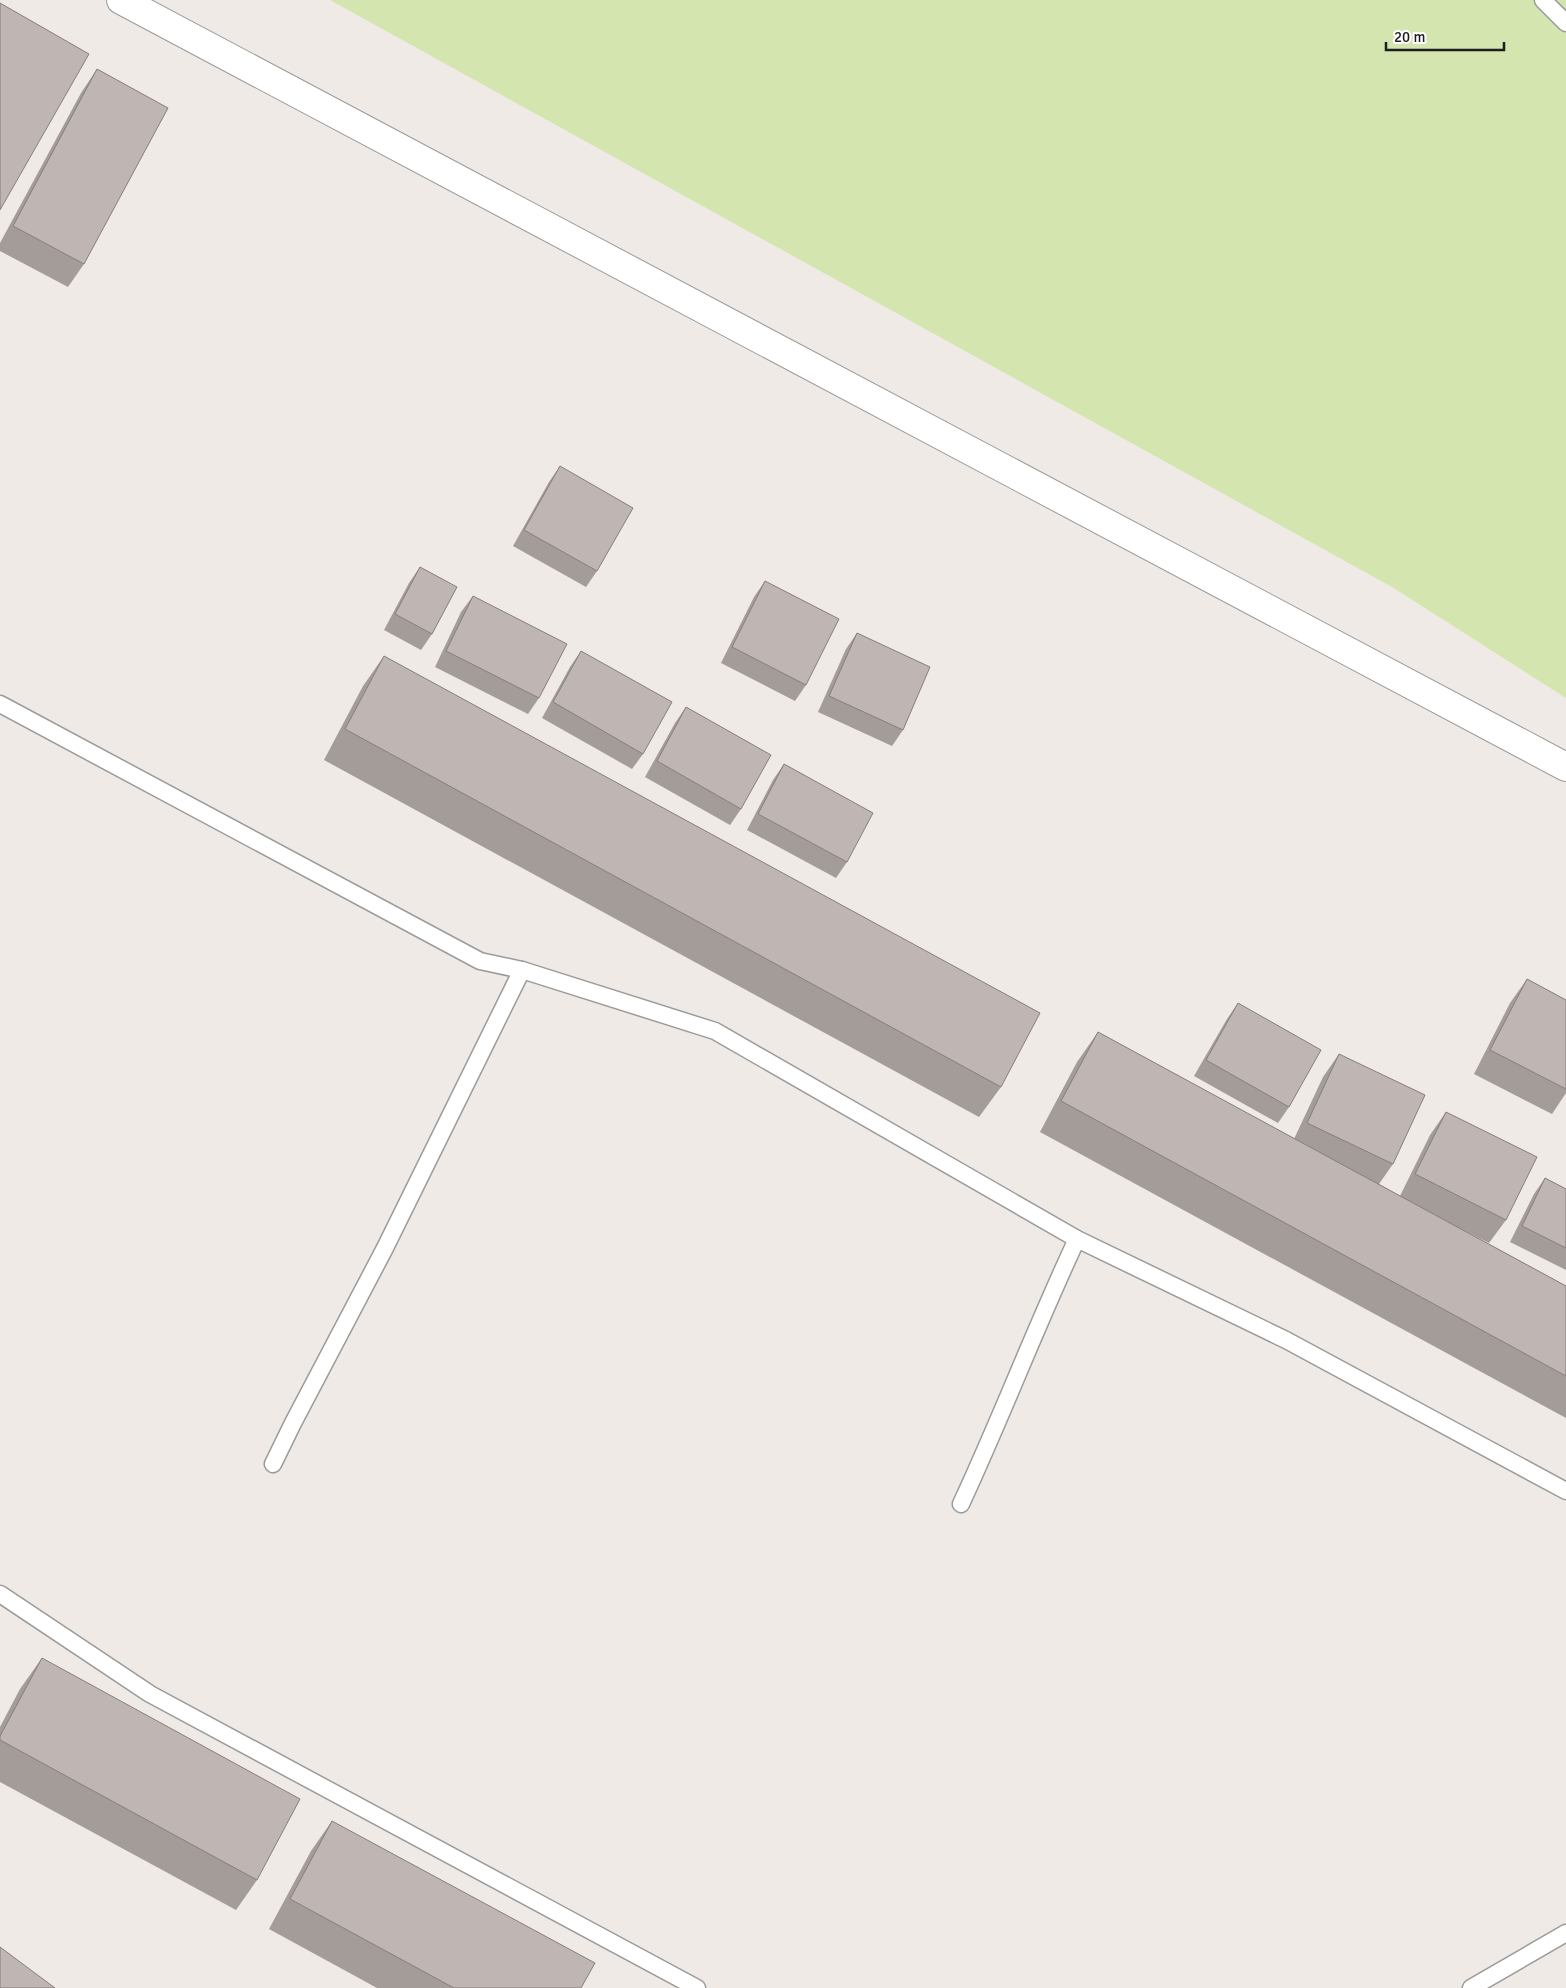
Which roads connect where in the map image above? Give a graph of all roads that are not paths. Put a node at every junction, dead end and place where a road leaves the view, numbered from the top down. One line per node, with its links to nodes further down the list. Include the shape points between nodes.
1 (121, 0): 5 (street)
2 (1543, 0): 3 (lane)
3 (1566, 23)
4 (0, 704): 6 (lane, via 480,961)
5 (1566, 767)
6 (522, 970): 7 (lane, via 715,1031); 8 (lane, via 385,1248)
7 (1078, 1239): 9 (lane, via 1286,1340); 10 (lane, via 1044,1309 997,1426)
8 (273, 1464)
9 (1566, 1491)
10 (961, 1504)
11 (0, 1594): 13 (lane, via 150,1694)
12 (1566, 1934): 14 (lane)
13 (698, 1988)
14 (1471, 1988)

